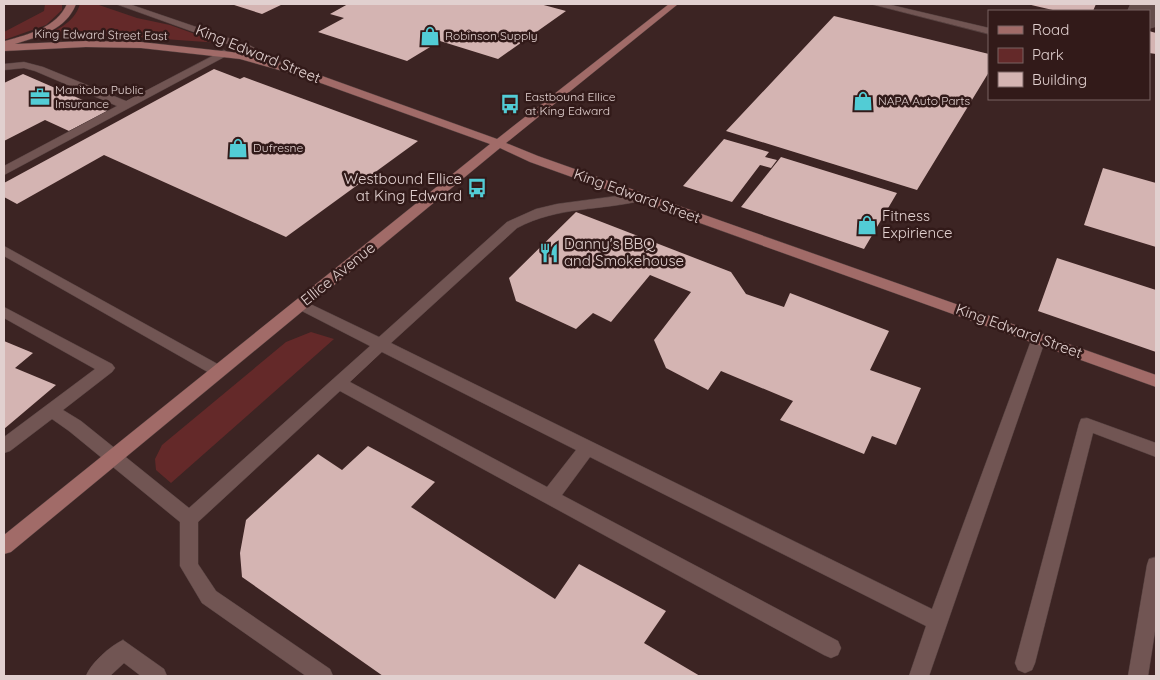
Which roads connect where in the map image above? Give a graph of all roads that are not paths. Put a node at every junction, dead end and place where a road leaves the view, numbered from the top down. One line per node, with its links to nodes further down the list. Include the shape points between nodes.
1 (70, 4): 6 (main road, via 67,13 55,24)
2 (121, 4): 9 (street, King Edward Street, via 245,47)
3 (674, 4): 11 (main road, Ellice Avenue)
4 (876, 4): 5 (street)
5 (988, 32)
6 (4, 46): 7 (main road, King Edward Street East, via 116,45)
7 (224, 53): 9 (main road, King Edward Street East); 10 (street)
8 (4, 67): 10 (street, via 24,65 39,69)
9 (285, 67): 11 (main road, King Edward Street)
10 (126, 106): 12 (street)
11 (499, 143): 13 (main road, King Edward Street); 15 (main road, Ellice Avenue)
12 (4, 171)
13 (640, 197): 17 (main road, King Edward Street); 18 (street, via 527,216)
14 (4, 250): 19 (street)
15 (301, 305): 18 (street); 19 (main road, Ellice Avenue)
16 (4, 312): 22 (street, via 107,368)
17 (1039, 338): 20 (main road, King Edward Street); 31 (street)
18 (381, 344): 21 (street); 24 (street)
19 (218, 371): 26 (main road, Ellice Avenue)
20 (1156, 381)
21 (339, 383): 27 (street); 28 (street)
22 (51, 411): 23 (street); 26 (street)
23 (4, 446)
24 (588, 448): 27 (street); 31 (street)
25 (1156, 450): 33 (street, via 1086,424)
26 (114, 457): 28 (street); 29 (main road, Ellice Avenue)
27 (550, 497): 32 (street)
28 (189, 519): 36 (street, via 189,566 209,597)
29 (4, 546)
30 (1156, 565): 38 (street)
31 (937, 622): 37 (street)
32 (831, 648)
33 (1025, 664)
34 (96, 676): 35 (street, via 123,650)
35 (157, 676)
36 (323, 676)
37 (919, 676)
38 (1138, 676)

